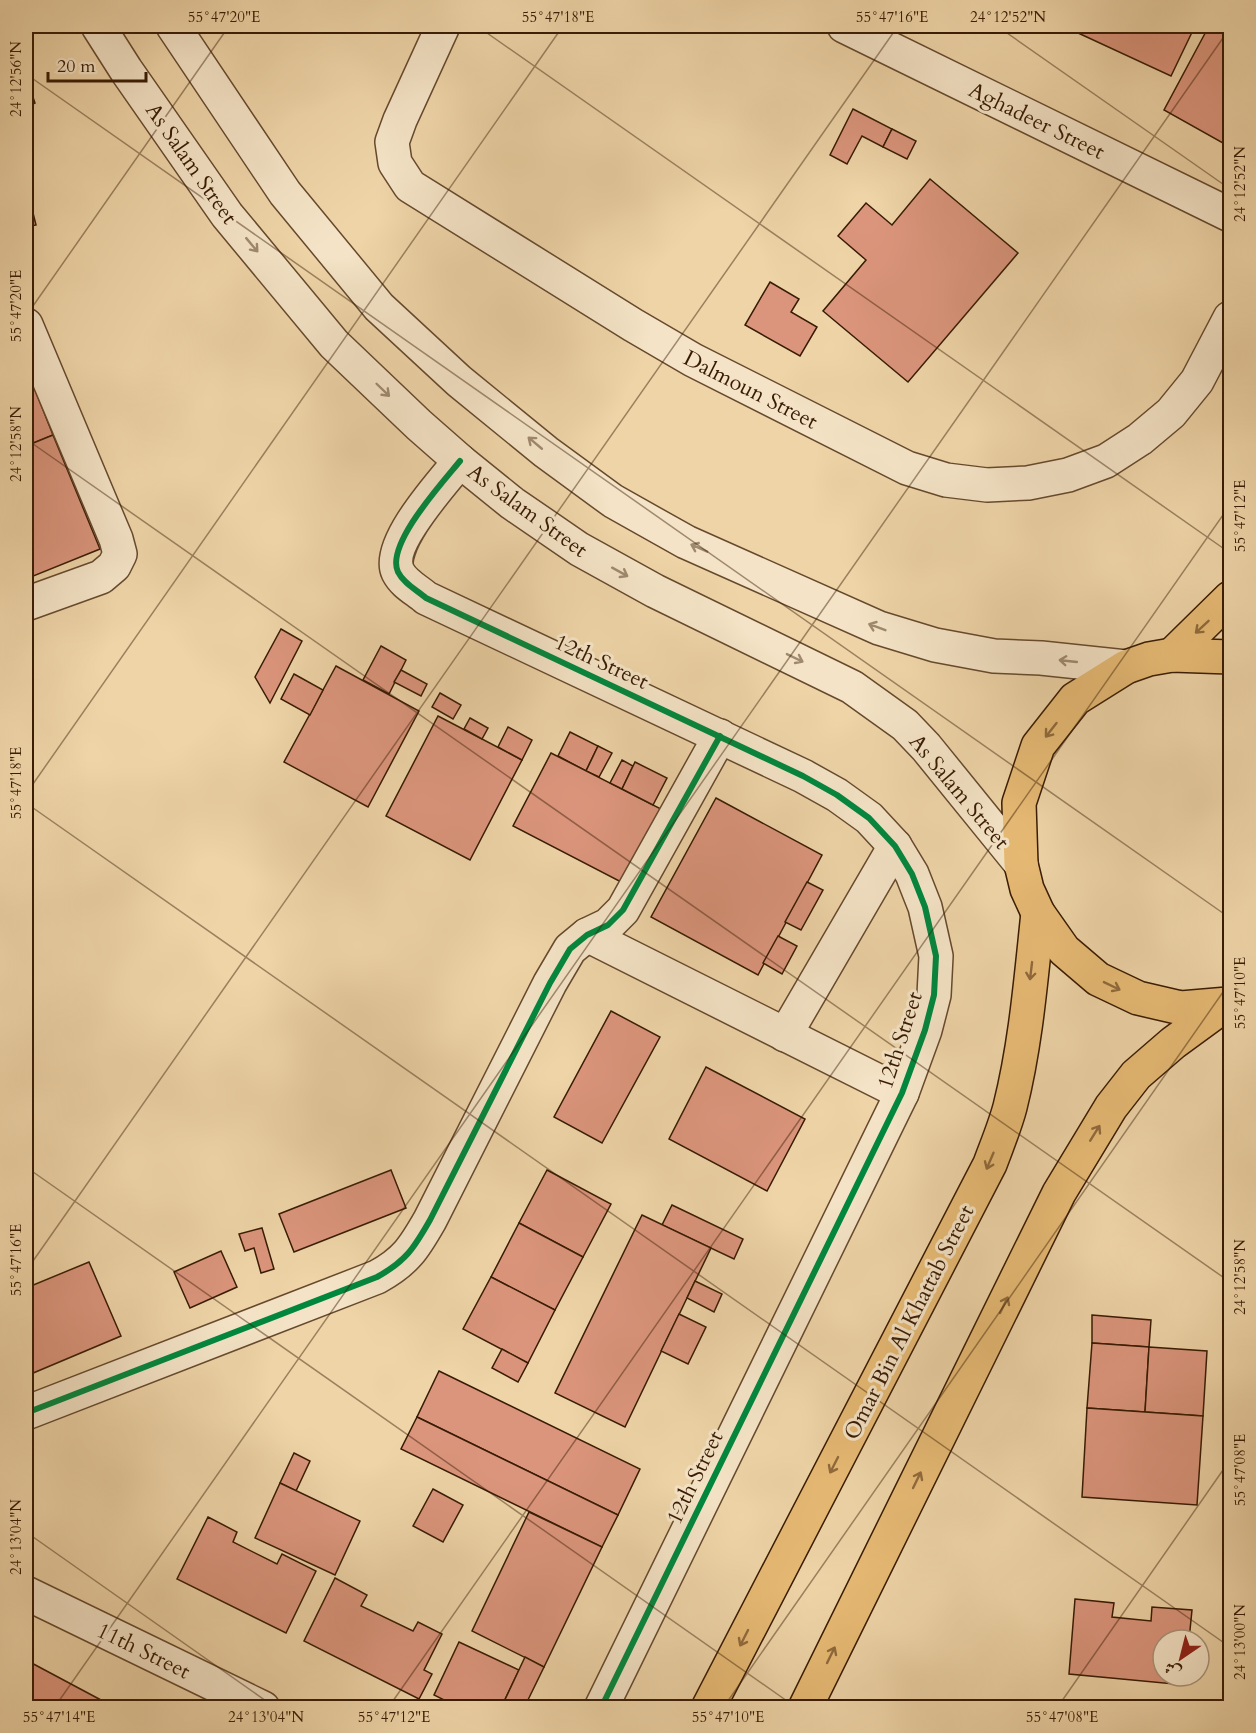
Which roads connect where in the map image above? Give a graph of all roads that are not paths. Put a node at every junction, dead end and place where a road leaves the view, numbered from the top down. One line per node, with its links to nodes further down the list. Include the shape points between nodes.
1 (98, 26): 8 (street, As Salam Street, one-way to 8, via 227,215 334,344)
2 (173, 26): 13 (street, one-way to 2, via 994,656 935,645 879,628 686,542 613,501 459,381 378,307 285,193)
3 (443, 26): 6 (street, Dalmoun Street, via 392,142 395,163 411,186 693,360 907,468 946,480 987,485 1028,483 1068,475 1106,461 1171,413 1197,381)
4 (844, 26): 5 (street, Aghadeer Street)
5 (1230, 215)
6 (1230, 318)
7 (26, 325): 10 (street, via 120,554 114,566 101,577)
8 (460, 461): 14 (street, 12th Street, via 406,531 396,556 397,571 404,581 426,598); 16 (street, As Salam Street, one-way to 16, via 579,549 654,591 852,687 904,725 926,747)
9 (1230, 598): 11 (main road, one-way to 11)
10 (26, 604)
11 (1172, 655): 12 (main road); 13 (main road)
12 (1230, 657)
13 (1126, 667): 16 (main road, one-way to 16, via 1075,699 1038,746 1019,803)
14 (720, 736): 15 (street, 12th Street, via 837,795 869,818); 18 (street, via 623,910 608,925)
15 (895, 846): 20 (street); 21 (street, 12th Street, via 925,907 936,956 934,994)
16 (1021, 864): 17 (main road)
17 (1038, 913): 19 (main road, one-way to 19, via 1064,950 1098,979 1138,998 1181,1008); 26 (main road, Omar Bin Al Khattab Street, one-way to 26, via 1018,1068 1010,1108 990,1164)
18 (587, 935): 20 (street); 22 (street, via 570,949 555,975 430,1220 397,1266)
19 (1228, 1004): 27 (main road, one-way to 19, via 1059,1192 1086,1146 1136,1075)
20 (785, 1035): 21 (street)
21 (902, 1094): 25 (street, 12th Street)
22 (26, 1413)
23 (26, 1593): 24 (street, 11th Street)
24 (263, 1707)
25 (601, 1707)
26 (708, 1707)
27 (805, 1707)

